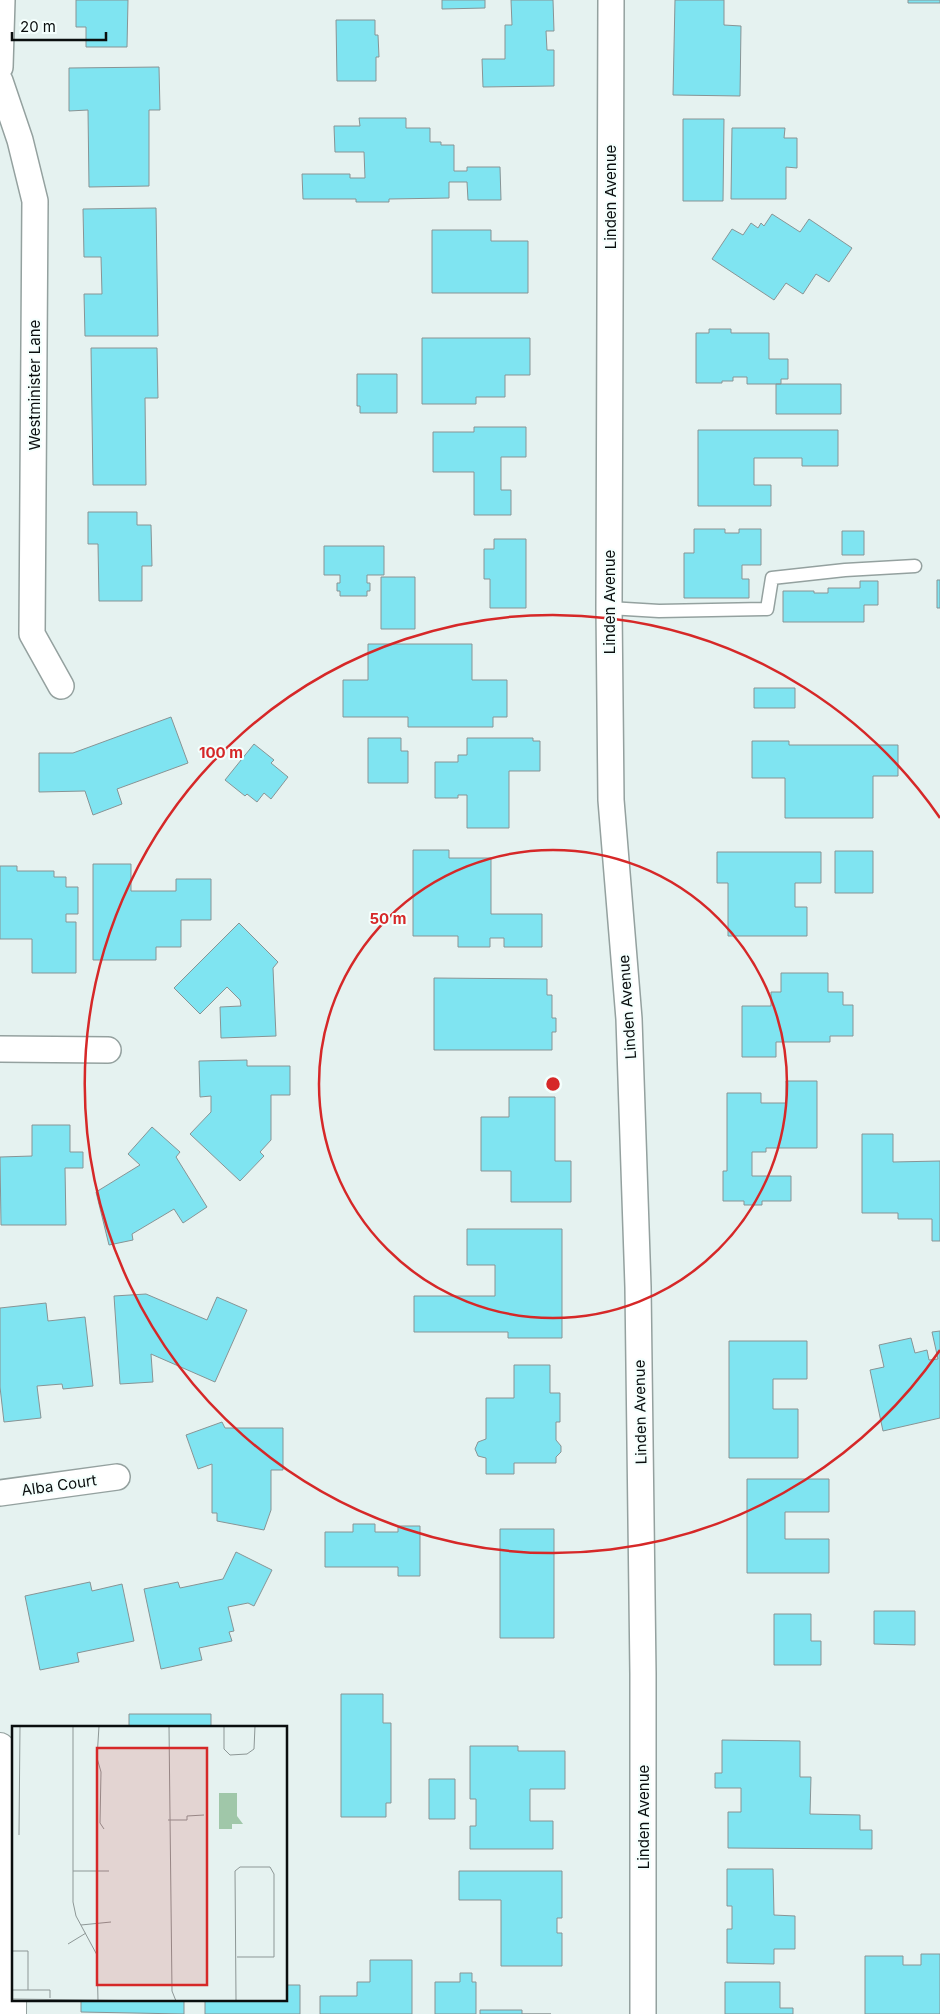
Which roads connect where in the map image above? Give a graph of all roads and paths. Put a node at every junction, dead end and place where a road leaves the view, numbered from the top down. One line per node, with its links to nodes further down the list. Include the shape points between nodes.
1 (2, 0): 3 (street)
2 (611, 0): 6 (street, Linden Avenue)
3 (0, 67)
4 (0, 81): 7 (street, Westminister Lane, via 20,140 35,201 32,634)
5 (915, 566): 6 (lane, via 772,578 767,609 659,611)
6 (609, 608): 14 (street, Linden Avenue, via 611,800 630,1019 638,1287)
7 (61, 686)
8 (0, 1049): 9 (street)
9 (108, 1050)
10 (117, 1477): 11 (street, Alba Court)
11 (0, 1493)
12 (0, 1747): 13 (street)
13 (12, 1814)
14 (643, 2014)

